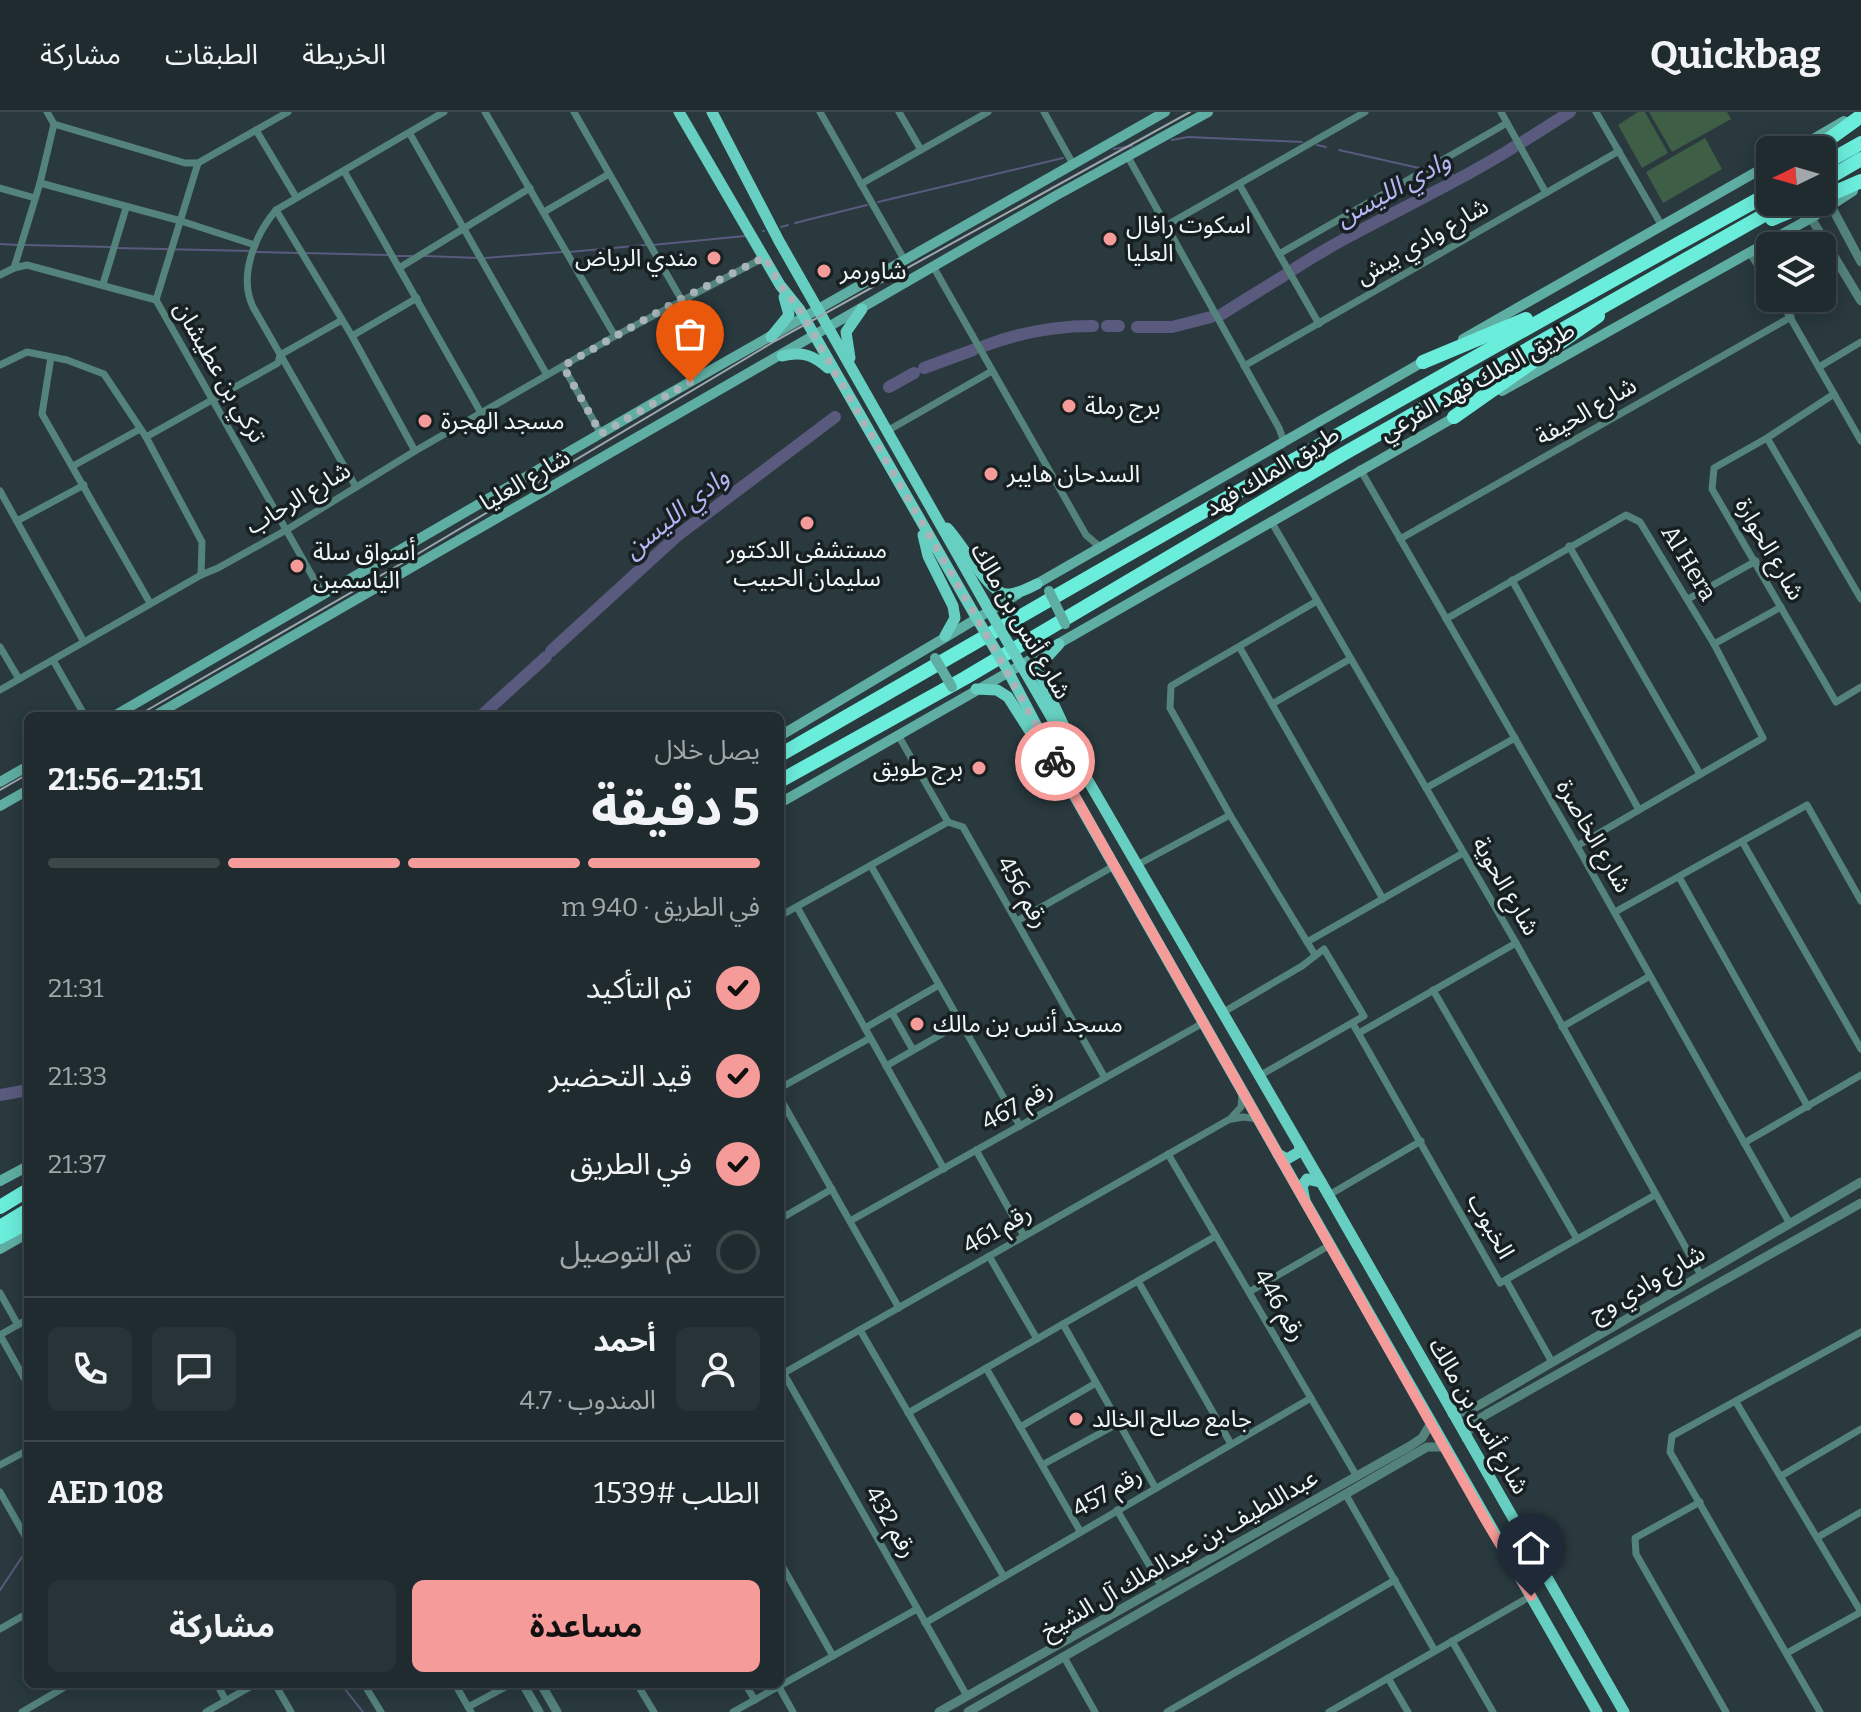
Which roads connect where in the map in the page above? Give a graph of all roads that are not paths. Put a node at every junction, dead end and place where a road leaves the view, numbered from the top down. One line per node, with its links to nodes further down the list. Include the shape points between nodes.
1 (47, 112): 19 (street)
2 (288, 112): 20 (street)
3 (442, 112): 21 (street)
4 (485, 112): 41 (street)
5 (574, 112): 34 (street)
6 (679, 112): 64 (main road)
7 (712, 112): 81 (main road, شارع أنس بن مالك)
8 (820, 112): 38 (street)
9 (899, 112): 25 (street)
10 (988, 112): 25 (street)
11 (1044, 112): 31 (street)
12 (1165, 112): 31 (main road, شارع العليا)
13 (1208, 112): 27 (main road, شارع العليا)
14 (1365, 112): 39 (street)
15 (1501, 112): 18 (street)
16 (1596, 112): 26 (street)
17 (1860, 114): 22 (main road); 23 (highway)
18 (1507, 123): 43 (street); 63 (street)
19 (54, 124): 30 (street); 36 (street)
20 (256, 130): 30 (street); 45 (street)
21 (410, 134): 32 (street); 58 (street)
22 (1820, 136)
23 (1832, 136)
24 (1861, 143): 28 (highway)
25 (921, 150): 38 (street)
26 (1619, 151): 43 (street, شارع وادي بيش); 57 (street)
27 (1128, 157): 56 (street); 70 (main road, شارع العليا)
28 (1836, 157)
29 (1861, 159): 35 (highway)
30 (198, 163): 55 (street, تركي بن عطيشان)
31 (1073, 164): 65 (main road, شارع العليا)
32 (344, 171): 45 (street); 69 (street)
33 (1756, 172): 57 (main road, طريق الملك فهد الفرعي)
34 (609, 174): 50 (street); 77 (street)
35 (1836, 174)
36 (40, 183): 46 (street); 48 (street)
37 (1861, 183): 44 (highway)
38 (861, 184): 65 (street)
39 (1239, 184): 56 (street); 63 (street)
40 (0, 188): 46 (street)
41 (530, 188): 50 (street); 58 (street)
42 (1756, 192): 59 (highway)
43 (1546, 193): 86 (street, شارع وادي بيش)
44 (1836, 196)
45 (296, 197): 49 (street)
46 (35, 198): 68 (street)
47 (1756, 201): 59 (highway, طريق الملك فهد)
48 (126, 208): 55 (street); 72 (street)
49 (276, 210): 60 (street); 85 (street)
50 (544, 212): 89 (street)
51 (1763, 216): 61 (highway, طريق الملك فهد)
52 (1780, 216): 61 (highway)
53 (1835, 216): 66 (street)
54 (1811, 218): 62 (main road, طريق الملك فهد الفرعي); 79 (street)
55 (181, 221): 60 (street); 78 (street, تركي بن عطيشان)
56 (1167, 225): 99 (street)
57 (1662, 226): 96 (main road, طريق الملك فهد الفرعي)
58 (463, 227): 69 (street); 104 (street)
59 (1707, 228): 75 (highway, طريق الملك فهد)
60 (255, 245): 93 (street, via 247,294)
61 (1713, 245): 74 (highway, طريق الملك فهد)
62 (1749, 252): 67 (street); 108 (main road, طريق الملك فهد الفرعي)
63 (1279, 254): 86 (street)
64 (765, 257): 73 (main road); 77 (street, شارع الرحاب)
65 (905, 261): 81 (main road, شارع العليا)
66 (1861, 262)
67 (1756, 263)
68 (14, 268): 71 (street); 72 (street, via 27,265)
69 (399, 268): 76 (street)
70 (934, 268): 80 (main road, شارع العليا); 102 (street)
71 (0, 275)
72 (103, 284): 78 (street)
73 (780, 285): 84 (main road); 91 (main road, via 789,315)
74 (1630, 291): 108 (highway); 173 (highway, طريق الملك فهد)
75 (1585, 294): 96 (highway); 168 (highway, طريق الملك فهد)
76 (417, 298): 88 (street); 107 (street)
77 (681, 299): 89 (street, شارع الرحاب)
78 (156, 300): 106 (street, تركي بن عطيشان)
79 (1861, 301)
80 (862, 309): 87 (main road, شارع العليا); 101 (main road, via 846,332)
81 (819, 310): 84 (main road, شارع العليا); 87 (main road, شارع أنس بن مالك)
82 (1788, 312): 83 (street)
83 (1791, 317): 100 (street); 127 (street, شارع الحيفة)
84 (804, 319): 90 (main road); 91 (main road, شارع العليا)
85 (342, 320): 88 (street); 93 (street)
86 (1319, 324): 99 (street, شارع وادي بيش)
87 (829, 328): 90 (main road, شارع العليا); 101 (main road, شارع أنس بن مالك)
88 (352, 336): 116 (street)
89 (615, 336): 98 (street, شارع الرحاب)
90 (813, 336): 94 (main road, شارع العليا); 103 (main road)
91 (771, 337): 111 (main road, شارع العليا)
92 (1861, 342): 100 (street)
93 (280, 355): 106 (street, via 278,363); 120 (street)
94 (782, 356): 103 (main road, via 807,354); 164 (main road, شارع العليا)
95 (51, 357): 97 (street, via 27,352); 109 (street, via 104,374); 117 (street, via 42,414)
96 (1423, 362): 115 (main road, طريق الملك فهد الفرعي)
97 (0, 365)
98 (563, 366): 104 (street, شارع الرحاب); 111 (street)
99 (1244, 366): 115 (street, via 1282,434)
100 (1819, 367): 105 (street)
101 (853, 371): 110 (main road, شارع أنس بن مالك)
102 (992, 371): 110 (street); 129 (street, via 1086,535)
103 (835, 374): 125 (main road)
104 (547, 375): 107 (street, شارع الرحاب)
105 (1834, 394): 113 (street, شارع الحوارة); 114 (street)
106 (213, 400): 112 (street); 126 (street, تركي بن عطيشان)
107 (481, 413): 116 (street, شارع الرحاب)
108 (1454, 417): 118 (main road, طريق الملك فهد الفرعي)
109 (140, 429): 112 (street); 117 (street)
110 (887, 431): 122 (main road, شارع أنس بن مالك)
111 (601, 434): 135 (main road, شارع العليا)
112 (146, 437): 132 (street, via 202,542)
113 (1767, 438): 130 (street, شارع الحوارة, via 1714,468 1712,489); 137 (street)
114 (1861, 441)
115 (1282, 445): 129 (main road, طريق الملك فهد الفرعي)
116 (415, 451): 120 (street, شارع الرحاب)
117 (73, 466): 119 (street)
118 (1360, 469): 124 (main road, طريق الملك فهد الفرعي); 127 (street, شارع الخاصرة)
119 (84, 485): 123 (street); 139 (street)
120 (356, 487): 126 (street, شارع الرحاب)
121 (0, 491): 123 (street)
122 (935, 515): 134 (main road, via 994,590 1006,595); 141 (main road, شارع أنس بن مالك)
123 (17, 521): 146 (street)
124 (1271, 521): 138 (street, شارع الحوية); 144 (main road, طريق الملك فهد الفرعي)
125 (920, 523): 142 (main road, شارع أنس بن مالك); 145 (main road, via 928,556 953,606 955,618)
126 (288, 529): 132 (street, شارع الرحاب); 135 (street, تركي بن عطيشان)
127 (1400, 539): 143 (street, شارع الخاصرة)
128 (1569, 546): 133 (street, Al Hera); 136 (street, Al Hera, via 1626,515 1640,522); 172 (street)
129 (1101, 548): 131 (main road, طريق الملك فهد الفرعي)
130 (1756, 561): 136 (street); 140 (street, شارع الحوارة)
131 (1059, 572): 134 (main road, طريق الملك فهد الفرعي); 144 (main road, bridge, via 1049,591 1065,624 1074,630)
132 (201, 575): 139 (street, شارع الرحاب)
133 (1512, 580): 143 (street, Al Hera); 179 (street)
134 (1037, 584): 141 (main road, طريق الملك فهد الفرعي)
135 (323, 595): 163 (main road, شارع العليا)
136 (1688, 599): 148 (street, Al Hera)
137 (1861, 599)
138 (1317, 601): 150 (street); 152 (street, شارع الحوية)
139 (150, 603): 146 (street, شارع الرحاب)
140 (1781, 607): 148 (street); 157 (street, شارع الحوارة, via 1836,702)
141 (989, 610): 142 (main road, طريق الملك فهد الفرعي); 154 (main road, شارع أنس بن مالك, bridge)
142 (976, 617): 145 (main road, طريق الملك فهد الفرعي); 155 (main road, شارع أنس بن مالك, bridge)
143 (1446, 619): 167 (street, شارع الخاصرة)
144 (1091, 626): 147 (main road, طريق الملك فهد الفرعي)
145 (945, 636): 151 (main road, طريق الملك فهد الفرعي)
146 (84, 642): 153 (street, شارع الرحاب)
147 (1059, 644): 154 (main road, طريق الملك فهد الفرعي); 169 (main road, via 1040,665 1040,675)
148 (1714, 644): 172 (street, Al Hera, via 1763,738)
149 (0, 647): 156 (street)
150 (1240, 648): 160 (street); 180 (street, via 1171,686 1170,708)
151 (921, 653): 161 (main road, bridge, via 935,658 952,687); 165 (main road, طريق الملك فهد الفرعي)
152 (1350, 659): 160 (street); 175 (street, شارع الحوية)
153 (53, 660): 156 (street, شارع الرحاب); 162 (street)
154 (1021, 665): 155 (main road, طريق الملك فهد الفرعي); 169 (main road, شارع أنس بن مالك)
155 (1008, 671): 158 (main road, طريق الملك فهد الفرعي); 171 (main road, شارع أنس بن مالك)
156 (19, 679): 159 (street, شارع الرحاب)
157 (1861, 687)
158 (976, 689): 161 (main road, طريق الملك فهد الفرعي); 171 (main road, via 997,690 1008,697)
159 (0, 690)
160 (1272, 704): 190 (street)
161 (948, 706): 166 (main road, طريق الملك فهد الفرعي)
162 (83, 712)
163 (121, 712)
164 (161, 712)
165 (784, 734)
166 (898, 735): 177 (main road, طريق الملك فهد الفرعي); 181 (street, رقم 456)
167 (1515, 738): 175 (street); 183 (street, شارع الخاصرة)
168 (784, 753)
169 (1079, 766): 185 (main road, شارع أنس بن مالك)
170 (24, 768): 174 (main road)
171 (1062, 774): 187 (main road, شارع أنس بن مالك)
172 (1700, 774): 179 (street)
173 (784, 779)
174 (0, 782)
175 (1426, 788): 184 (street, شارع الحوية)
176 (24, 792): 178 (main road)
177 (784, 801)
178 (0, 806)
179 (1639, 810): 183 (street)
180 (1230, 815): 185 (street); 196 (street)
181 (948, 822): 186 (street); 195 (street, رقم 456, via 963,827)
182 (1743, 843): 188 (street); 189 (street, via 1807,805); 211 (street)
183 (1577, 846): 193 (street, شارع الخاصرة)
184 (1463, 853): 190 (street); 197 (street, شارع الحوية)
185 (1137, 865): 203 (main road, شارع أنس بن مالك)
186 (871, 866): 192 (street); 200 (street)
187 (1114, 866): 195 (street); 205 (main road, شارع أنس بن مالك)
188 (1679, 877): 193 (street); 220 (street)
189 (1858, 888): 191 (street)
190 (1383, 899): 196 (street)
191 (1861, 901)
192 (797, 907): 194 (street); 208 (street)
193 (1615, 912): 199 (street, شارع الخاصرة)
194 (784, 914)
195 (1017, 921): 216 (street, رقم 456)
196 (1307, 942): 198 (street)
197 (1516, 943): 201 (street); 207 (street, شارع الحوية)
198 (1315, 955): 203 (street); 206 (street, via 1324,949 1364,1016)
199 (1650, 976): 207 (street); 225 (street, شارع الخاصرة)
200 (939, 985): 202 (street); 204 (street)
201 (1433, 990): 209 (street); 252 (street)
202 (892, 1013): 208 (street); 212 (street)
203 (1222, 1013): 215 (main road, شارع أنس بن مالك)
204 (961, 1023): 212 (street); 223 (street)
205 (1203, 1023): 216 (street, رقم 467); 218 (main road, شارع أنس بن مالك)
206 (1353, 1024): 209 (street, الخبوب); 215 (street)
207 (1562, 1027): 238 (street, شارع الحوية)
208 (865, 1028): 210 (street)
209 (1359, 1033): 224 (street, الخبوب)
210 (870, 1038): 213 (street); 217 (street)
211 (1861, 1049)
212 (913, 1050): 213 (street)
213 (886, 1066): 231 (street)
214 (1861, 1075): 220 (street)
215 (1259, 1076): 226 (main road, شارع أنس بن مالك)
216 (1105, 1078): 223 (street, رقم 467)
217 (784, 1086)
218 (1242, 1091): 221 (street, via 1241,1107); 222 (main road, شارع أنس بن مالك)
219 (784, 1105): 235 (street)
220 (1808, 1107): 225 (street)
221 (1230, 1119): 222 (street); 228 (street, رقم 461)
222 (1259, 1119): 229 (main road, شارع أنس بن مالك)
223 (1020, 1126): 227 (street, رقم 467)
224 (1421, 1141): 237 (street); 257 (street, الخبوب, via 1500,1283)
225 (1744, 1143): 246 (street, شارع الخاصرة)
226 (1300, 1146): 229 (main road, via 1287,1159); 233 (main road, شارع أنس بن مالك)
227 (976, 1150): 231 (street, رقم 467); 249 (street)
228 (1168, 1154): 249 (street, رقم 461); 250 (street, رقم 446)
229 (1278, 1154): 239 (main road, شارع أنس بن مالك)
230 (24, 1168): 232 (main road)
231 (944, 1169): 244 (street, رقم 467)
232 (0, 1181)
233 (1321, 1182): 237 (main road, شارع أنس بن مالك); 239 (main road, via 1307,1179 1302,1186)
234 (1861, 1182): 246 (street, شارع وادي وج)
235 (832, 1189): 243 (street); 244 (street)
236 (24, 1192): 241 (highway)
237 (1329, 1195): 279 (main road, شارع أنس بن مالك)
238 (1655, 1195): 252 (street, الخبوب); 256 (street, شارع الحوية)
239 (1305, 1201): 253 (main road, شارع أنس بن مالك)
240 (1861, 1203): 280 (street, شارع وادي وج)
241 (0, 1207)
242 (24, 1212): 247 (highway)
243 (784, 1217)
244 (850, 1221): 261 (street)
245 (24, 1224): 251 (highway)
246 (1790, 1224): 256 (street, شارع وادي وج)
247 (0, 1227)
248 (24, 1235): 254 (main road)
249 (1024, 1236): 255 (street, رقم 461)
250 (1216, 1236): 258 (street); 259 (street, رقم 446)
251 (0, 1237)
252 (1577, 1239): 257 (street, الخبوب)
253 (1330, 1245): 259 (street); 282 (main road, شارع أنس بن مالك)
254 (0, 1249)
255 (989, 1256): 261 (street, رقم 461); 268 (street)
256 (1701, 1275): 269 (street, شارع وادي وج)
257 (1506, 1280): 269 (street)
258 (1138, 1281): 263 (street); 286 (street)
259 (1249, 1292): 275 (street, رقم 446)
260 (0, 1293): 264 (street)
261 (899, 1308): 265 (street, رقم 461)
262 (24, 1321): 264 (street)
263 (1063, 1324): 268 (street); 274 (street)
264 (18, 1325): 267 (street)
265 (860, 1330): 271 (street, رقم 461); 278 (street)
266 (1861, 1332): 276 (street)
267 (0, 1335): 273 (street)
268 (1037, 1339): 270 (street)
269 (1552, 1362): 277 (street, شارع وادي وج)
270 (986, 1368): 278 (street); 283 (street)
271 (784, 1369)
272 (784, 1374): 310 (street, رقم 432)
273 (24, 1378)
274 (1096, 1383): 281 (street); 283 (street)
275 (1311, 1398): 286 (street, رقم 457); 292 (street, رقم 446)
276 (1736, 1402): 293 (street); 298 (street, via 1672,1436 1670,1452)
277 (1481, 1404): 279 (street, شارع وادي وج); 280 (street)
278 (908, 1413): 306 (street)
279 (1452, 1414): 285 (main road, شارع أنس بن مالك)
280 (1487, 1414): 285 (street, شارع وادي وج, via 1471,1424)
281 (1119, 1423): 291 (street); 294 (street)
282 (1431, 1423): 287 (main road, شارع أنس بن مالك); 289 (street, عبداللطيف بن عبدالملك آل الشيخ)
283 (1020, 1427): 291 (street)
284 (1861, 1429): 293 (street)
285 (1466, 1438): 357 (main road, شارع أنس بن مالك)
286 (1231, 1444): 294 (street, رقم 457)
287 (1445, 1447): 289 (street, عبداللطيف بن عبدالملك آل الشيخ); 309 (main road, شارع أنس بن مالك)
288 (24, 1452): 290 (street)
289 (1408, 1453): 292 (street, عبداللطيف بن عبدالملك آل الشيخ); 297 (street, عبداللطيف بن عبدالملك آل الشيخ)
290 (0, 1465)
291 (1042, 1465): 302 (street)
292 (1356, 1475): 296 (street, عبداللطيف بن عبدالملك آل الشيخ)
293 (1781, 1476): 304 (street)
294 (1155, 1487): 300 (street, رقم 457)
295 (1, 1494): 303 (street)
296 (1323, 1495): 299 (street); 308 (street, عبداللطيف بن عبدالملك آل الشيخ)
297 (1346, 1495): 299 (street, عبداللطيف بن عبدالملك آل الشيخ); 307 (street)
298 (1700, 1502): 317 (street); 358 (street, via 1635,1538 1636,1554)
299 (1328, 1505): 319 (street, عبداللطيف بن عبدالملك آل الشيخ)
300 (1117, 1510): 302 (street, رقم 457); 308 (street)
301 (1861, 1512): 304 (street)
302 (1080, 1531): 306 (street, رقم 457)
303 (24, 1534)
304 (1818, 1537): 311 (street)
305 (784, 1569): 318 (street)
306 (1004, 1577): 313 (street, رقم 457)
307 (1395, 1580): 316 (street); 352 (street)
308 (1162, 1587): 335 (street, عبداللطيف بن عبدالملك آل الشيخ)
309 (1531, 1596): 315 (street); 356 (main road, شارع أنس بن مالك)
310 (917, 1609): 313 (street, رقم 432); 318 (street)
311 (1861, 1612): 317 (street)
312 (24, 1615): 314 (street)
313 (925, 1623): 335 (street, رقم 432)
314 (0, 1629)
315 (1452, 1641): 316 (street); 355 (street)
316 (1435, 1651): 320 (street)
317 (1787, 1653): 359 (street)
318 (833, 1656): 321 (street)
319 (1064, 1657): 341 (street, عبداللطيف بن عبدالملك آل الشيخ); 351 (street)
320 (1388, 1678): 353 (street); 354 (street)
321 (784, 1684)
322 (64, 1688): 338 (street)
323 (219, 1688): 337 (street)
324 (248, 1688): 337 (street)
325 (277, 1688): 343 (street)
326 (366, 1688): 344 (street)
327 (457, 1688): 339 (street)
328 (505, 1688): 339 (street)
329 (525, 1688): 345 (street)
330 (543, 1688): 346 (street)
331 (639, 1688): 347 (street)
332 (748, 1688): 336 (street)
333 (777, 1688): 336 (street)
334 (780, 1688): 349 (street)
335 (967, 1696): 350 (street, عبداللطيف بن عبدالملك آل الشيخ)
336 (755, 1700): 348 (street)
337 (226, 1701): 340 (street)
338 (34, 1709): 342 (street)
339 (469, 1710)
340 (212, 1711)
341 (974, 1711)
342 (22, 1712)
343 (291, 1712)
344 (381, 1712)
345 (539, 1712)
346 (557, 1712)
347 (654, 1712)
348 (733, 1712)
349 (793, 1712)
350 (939, 1712)
351 (1095, 1712)
352 (1167, 1712)
353 (1329, 1712)
354 (1408, 1712)
355 (1493, 1712)
356 (1597, 1712)
357 (1624, 1712)
358 (1726, 1712)
359 (1820, 1712)

